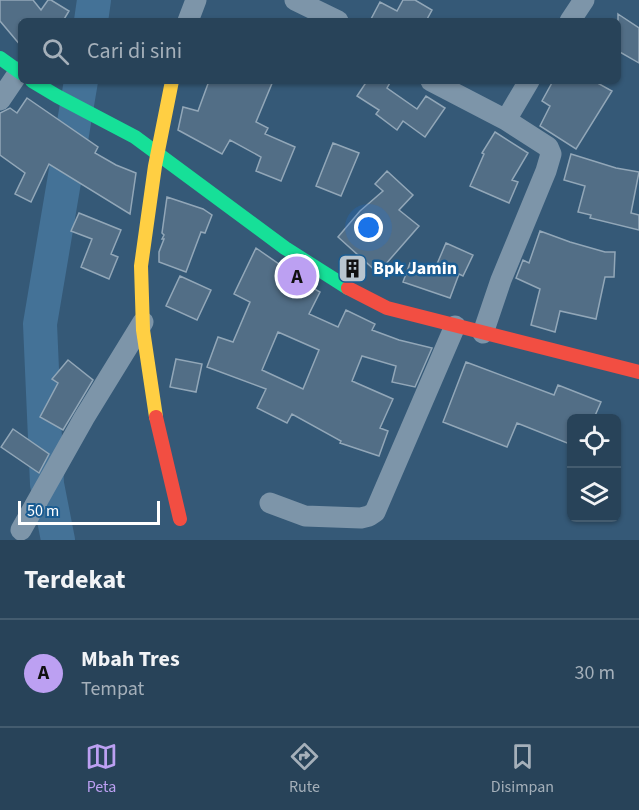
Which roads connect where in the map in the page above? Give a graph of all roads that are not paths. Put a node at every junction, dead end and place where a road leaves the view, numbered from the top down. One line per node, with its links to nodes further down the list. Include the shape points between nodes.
1 (196, 0): 4 (street)
2 (295, 0): 5 (street)
3 (584, 0): 6 (street)
4 (189, 18)
5 (332, 18)
6 (572, 18)
7 (0, 58): 8 (street)
8 (18, 71)
9 (18, 81): 14 (street)
10 (36, 84): 16 (street)
11 (171, 84): 16 (street)
12 (437, 84): 15 (street)
13 (528, 84): 15 (street)
14 (0, 100)
15 (506, 120): 19 (street, via 549,147 551,154)
16 (157, 151): 17 (street, via 142,243); 18 (street, via 285,248 340,284 387,308)
17 (143, 322): 22 (street, via 163,455); 23 (street)
18 (455, 326): 19 (street); 21 (street, via 375,512 361,518 305,516)
19 (483, 333): 20 (street)
20 (639, 372)
21 (270, 503)
22 (180, 519)
23 (21, 530)

